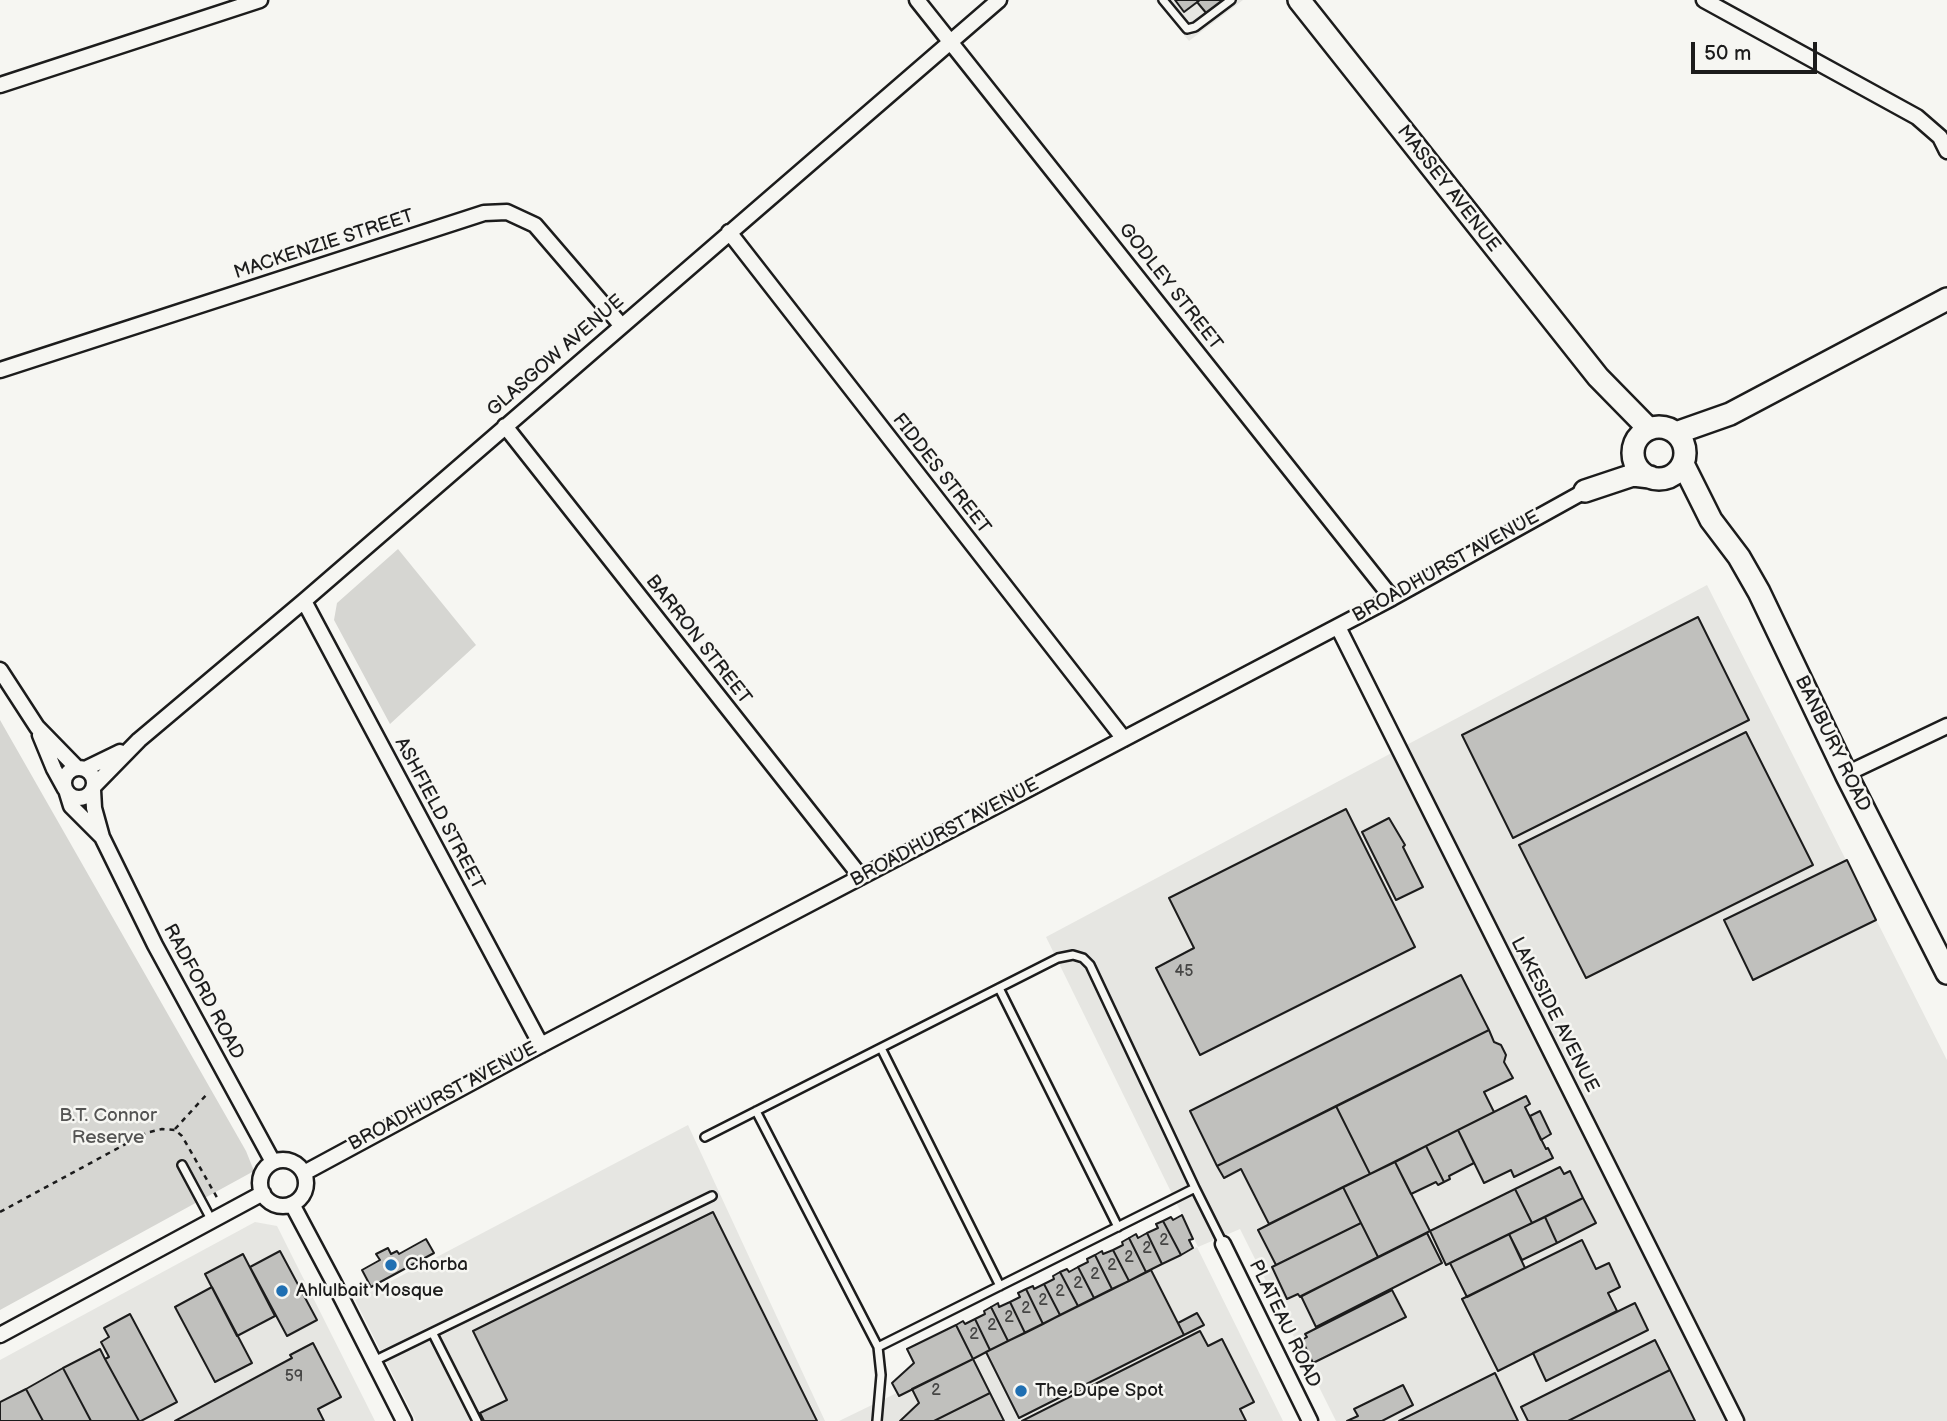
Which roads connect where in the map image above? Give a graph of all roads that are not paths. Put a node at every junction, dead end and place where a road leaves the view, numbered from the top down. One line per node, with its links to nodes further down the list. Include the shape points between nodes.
1 (260, 0): 9 (street)
2 (917, 0): 8 (street, GODLEY STREET)
3 (999, 0): 8 (street, GLASGOW AVENUE)
4 (1163, 0): 5 (lane, via 1186,29)
5 (1231, 0)
6 (1299, 0): 15 (street, MASSEY AVENUE)
7 (1704, 0): 10 (street, via 1917,117 1940,137)
8 (950, 41): 11 (street, GLASGOW AVENUE); 25 (street, GODLEY STREET)
9 (0, 86)
10 (1947, 151)
11 (729, 232): 13 (street, GLASGOW AVENUE); 31 (street, FIDDES STREET)
12 (1947, 299): 16 (street)
13 (621, 325): 14 (street, MACKENZIE STREET, via 535,225 507,212 484,214); 17 (street, GLASGOW AVENUE)
14 (0, 370)
15 (1598, 377): 18 (street, MASSEY AVENUE); 20 (street, MASSEY AVENUE)
16 (1730, 414): 19 (street); 21 (street, via 1698,438)
17 (505, 426): 26 (street, GLASGOW AVENUE); 38 (street, BARRON STREET)
18 (1650, 429): 19 (street); 20 (street)
19 (1676, 433): 21 (street, via 1684,446)
20 (1634, 449): 22 (street, via 1638,467); 23 (street, BROADHURST AVENUE)
21 (1684, 458): 22 (street, via 1679,471); 24 (street, BANBURY ROAD)
22 (1658, 478): 23 (street, BROADHURST AVENUE, via 1633,475); 24 (street, BANBURY ROAD)
23 (1585, 491): 25 (street, BROADHURST AVENUE)
24 (1711, 520): 34 (street, BANBURY ROAD, via 1759,592)
25 (1392, 598): 27 (street, BROADHURST AVENUE)
26 (304, 601): 32 (street, GLASGOW AVENUE); 41 (street, ASHFIELD STREET)
27 (1338, 627): 31 (street, BROADHURST AVENUE); 64 (street, LAKESIDE AVENUE)
28 (0, 670): 30 (street, RADFORD ROAD)
29 (1947, 726): 34 (street)
30 (37, 727): 33 (street, RADFORD ROAD); 36 (street, RADFORD ROAD)
31 (1124, 738): 38 (street, BROADHURST AVENUE)
32 (139, 740): 33 (street, GLASGOW AVENUE); 35 (street, GLASGOW AVENUE)
33 (81, 768): 35 (street, via 93,775); 36 (street, via 66,775)
34 (1846, 775): 39 (street, BANBURY ROAD)
35 (94, 788): 36 (street, via 81,798); 37 (street, RADFORD ROAD)
36 (66, 791): 37 (street, RADFORD ROAD, via 71,806)
37 (102, 837): 45 (street, RADFORD ROAD)
38 (860, 877): 41 (street, BROADHURST AVENUE)
39 (1947, 973)
40 (999, 988): 42 (lane); 48 (lane, via 1058,958 1073,955 1090,965); 53 (lane)
41 (541, 1045): 47 (street, BROADHURST AVENUE)
42 (881, 1048): 43 (lane); 55 (lane)
43 (756, 1111): 44 (lane); 58 (lane)
44 (705, 1137)
45 (273, 1163): 47 (street, via 287,1160); 49 (street, via 261,1179)
46 (182, 1165): 52 (lane)
47 (304, 1173): 51 (street, via 306,1188)
48 (1195, 1188): 53 (lane); 54 (lane)
49 (263, 1193): 51 (street, via 272,1203); 52 (street)
50 (712, 1196): 56 (lane)
51 (292, 1204): 59 (street)
52 (212, 1222): 57 (street)
53 (1118, 1227): 55 (lane)
54 (1223, 1244): 63 (street, PLATEAU ROAD)
55 (1000, 1286): 58 (lane)
56 (433, 1334): 59 (lane); 61 (lane)
57 (0, 1335)
58 (877, 1347): 62 (lane, via 881,1375)
59 (374, 1361): 60 (street)
60 (404, 1421)
61 (477, 1421)
62 (877, 1421)
63 (1310, 1421)
64 (1736, 1421)

